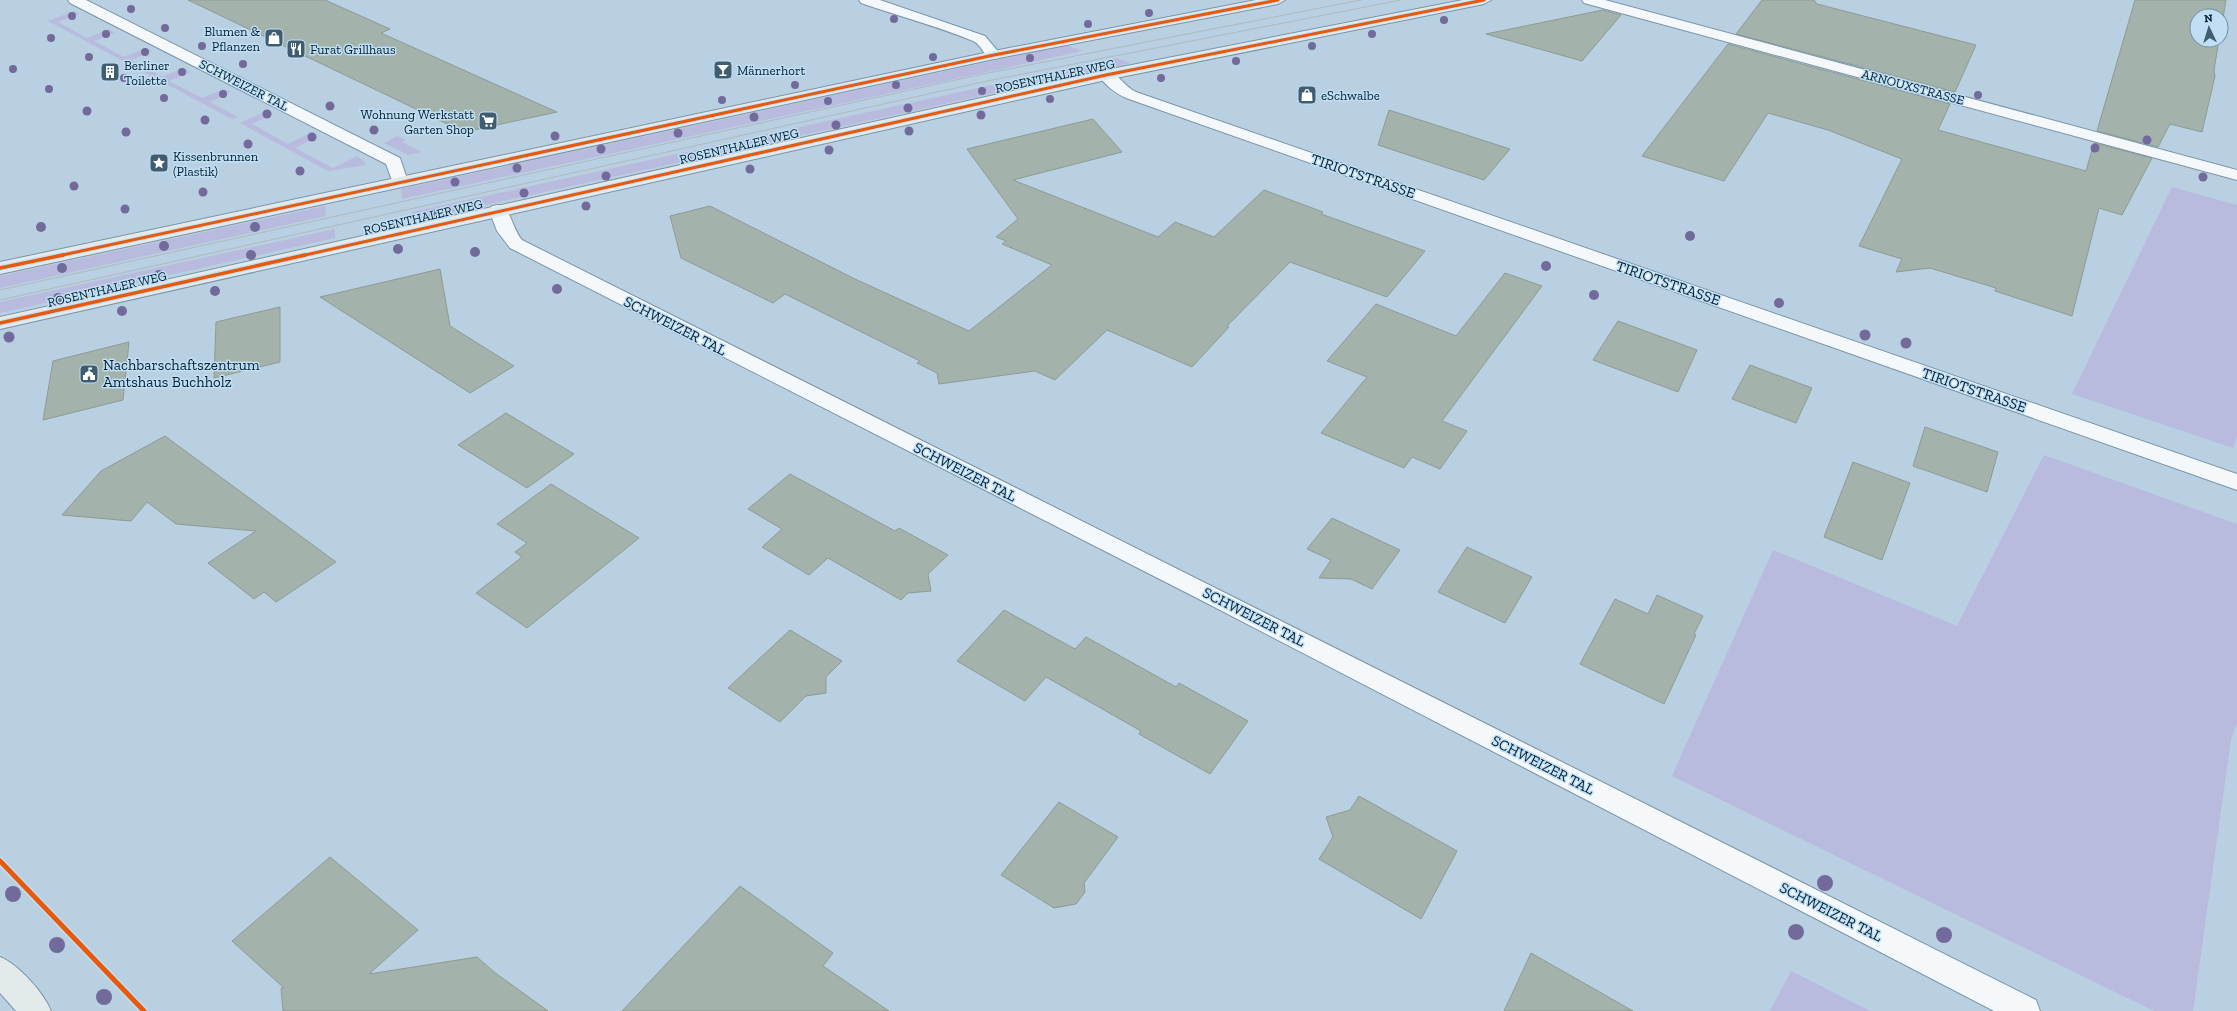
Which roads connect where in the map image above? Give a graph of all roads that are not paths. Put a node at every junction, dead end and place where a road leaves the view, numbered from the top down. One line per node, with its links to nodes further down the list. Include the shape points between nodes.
1 (75, 0): 9 (street, SCHWEIZER TAL, via 394,161)
2 (866, 0): 6 (street, via 980,39)
3 (1278, 0): 6 (main road)
4 (1484, 0): 7 (main road, ROSENTHALER WEG)
5 (1589, 0): 8 (street, ARNOUXSTRASSE)
6 (994, 55): 9 (main road)
7 (1106, 75): 10 (main road, ROSENTHALER WEG); 13 (street, TIRIOTSTRASSE, via 1122,91 1139,98)
8 (2237, 174)
9 (400, 182): 11 (main road)
10 (498, 210): 12 (main road, ROSENTHALER WEG); 16 (street, SCHWEIZER TAL, via 506,231 516,244)
11 (0, 268)
12 (0, 323)
13 (2237, 482)
14 (0, 971): 15 (main road)
15 (36, 1011)
16 (2025, 1011)

